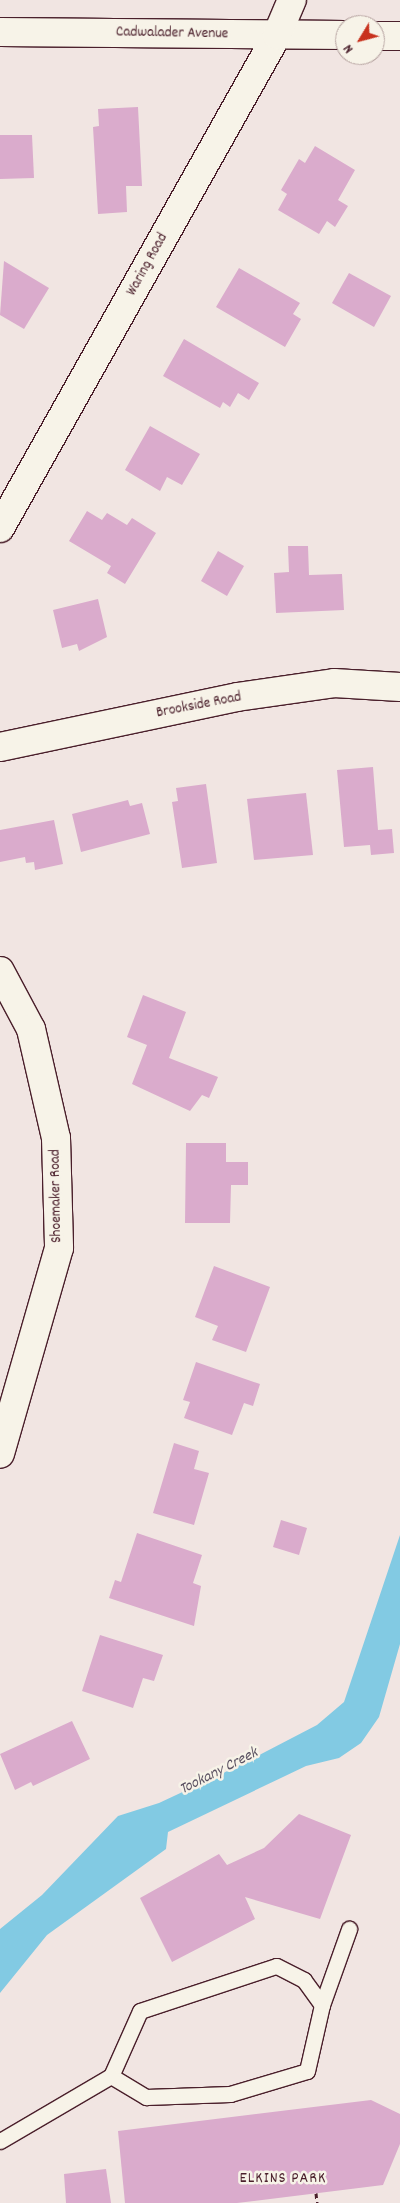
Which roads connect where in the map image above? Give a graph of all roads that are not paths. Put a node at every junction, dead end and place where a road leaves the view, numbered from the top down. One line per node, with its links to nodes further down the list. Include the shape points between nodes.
1 (292, 0): 3 (street, Waring Road)
2 (0, 32): 3 (street, Cadwalader Avenue)
3 (277, 35): 4 (street, Cadwalader Avenue); 7 (street, Waring Road)
4 (335, 35)
5 (385, 36): 6 (street)
6 (400, 36)
7 (0, 528)
8 (400, 687): 9 (street, Brookside Road, via 314,686)
9 (0, 747)
10 (0, 970): 11 (street, Shoemaker Road, via 31,1029 56,1138 59,1248)
11 (0, 1454)
12 (349, 1929): 13 (lane)
13 (322, 2004): 14 (lane, via 307,2070 230,2094 146,2098); 14 (lane, via 304,1980 276,1966 140,2011)
14 (111, 2076): 15 (lane)
15 (0, 2141)

